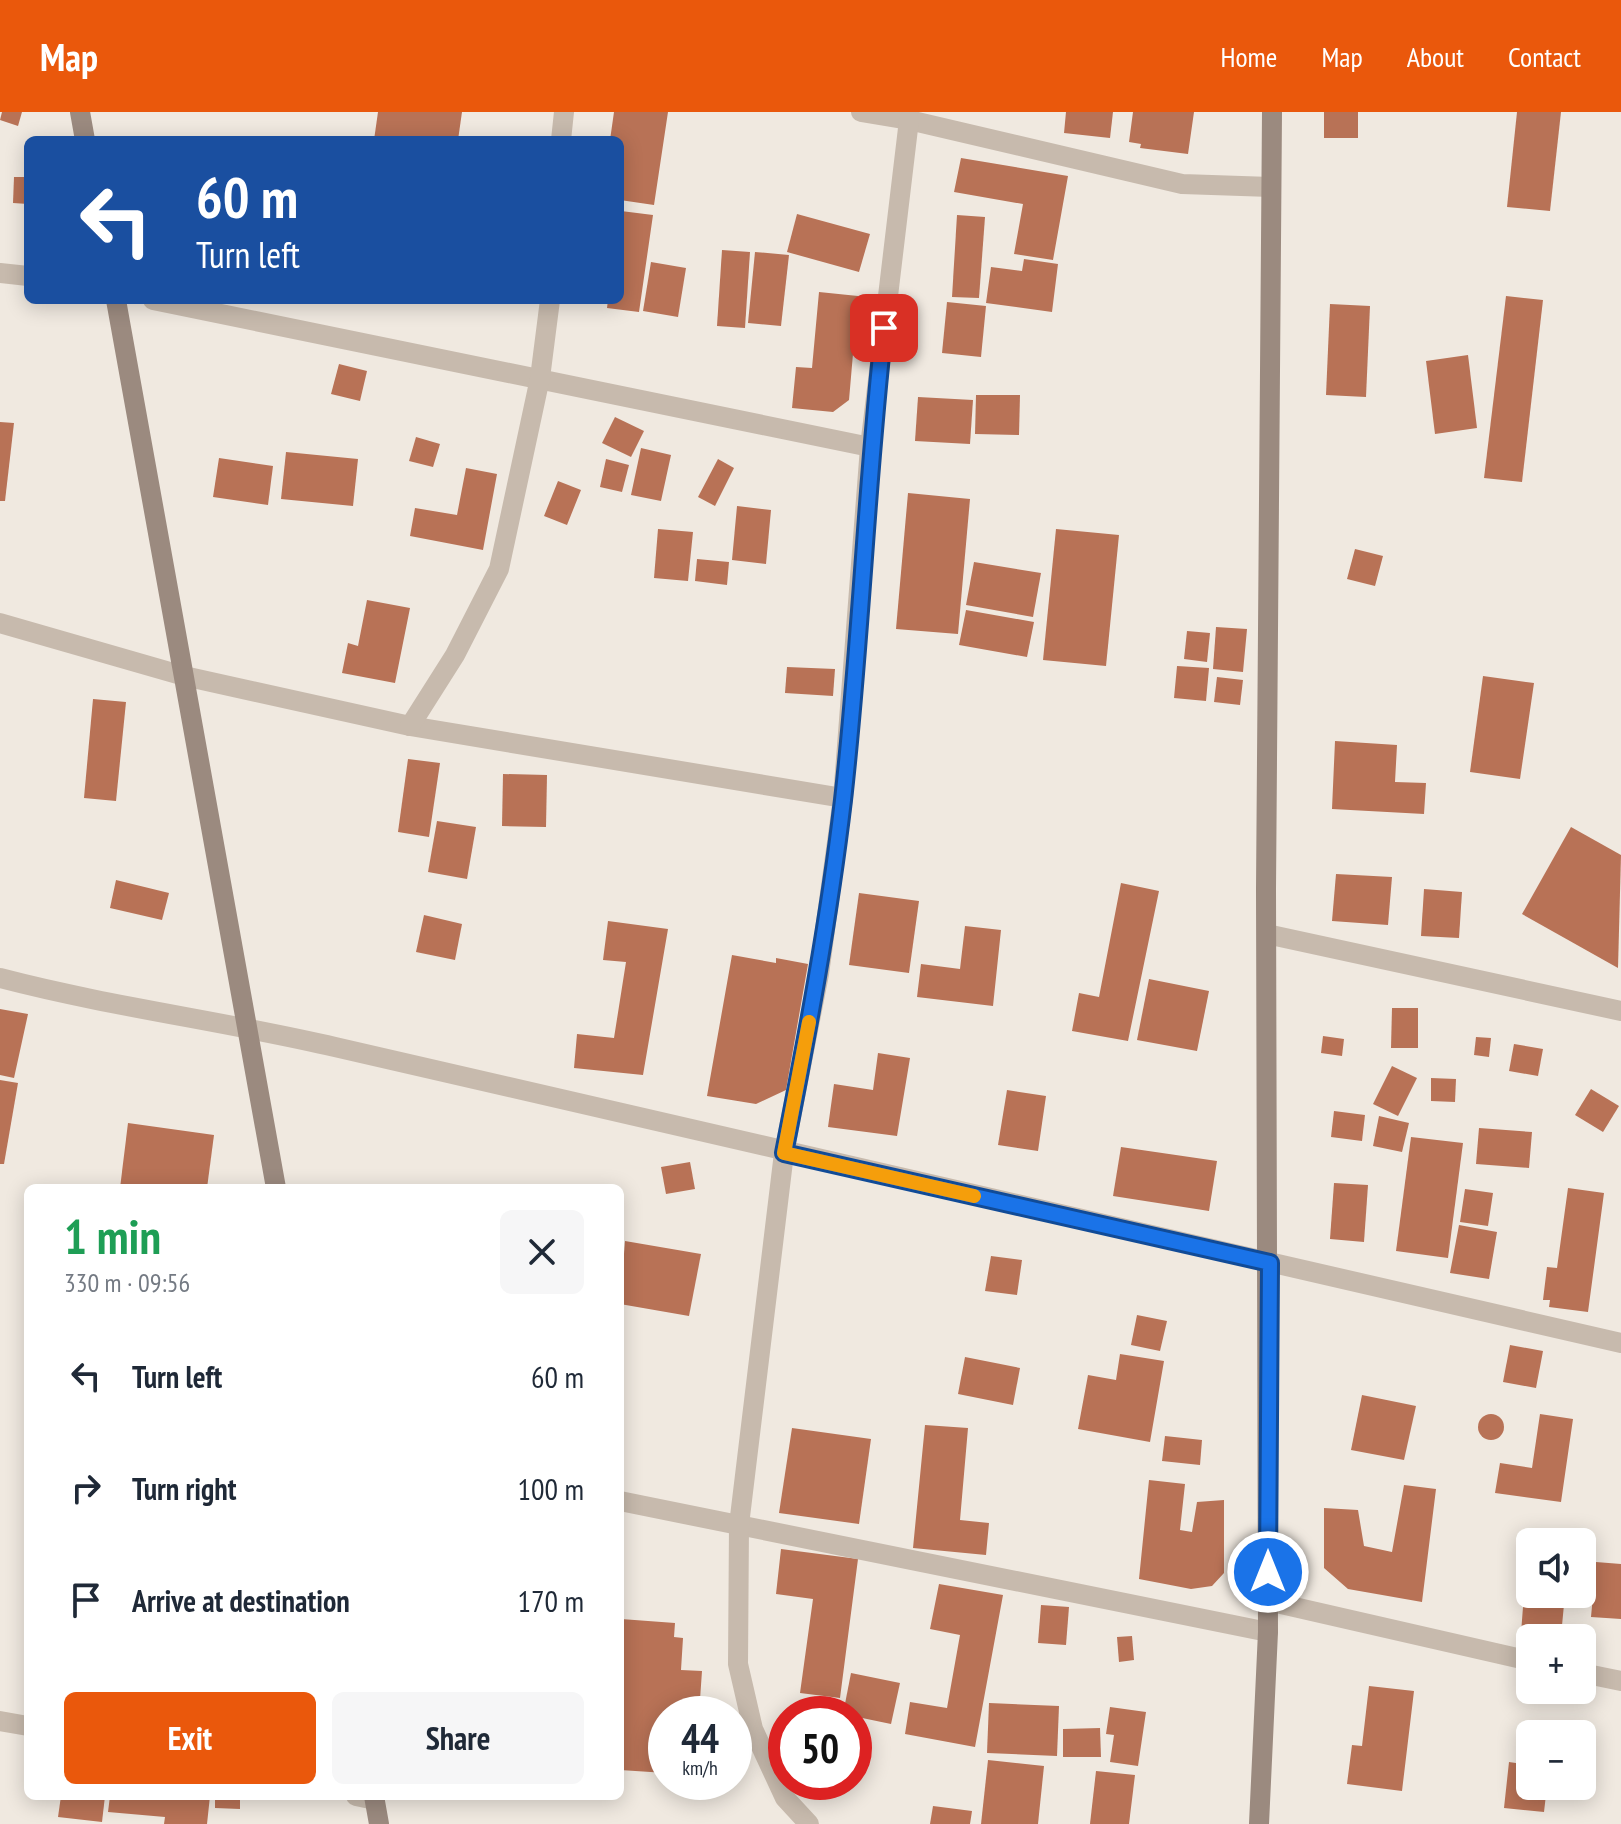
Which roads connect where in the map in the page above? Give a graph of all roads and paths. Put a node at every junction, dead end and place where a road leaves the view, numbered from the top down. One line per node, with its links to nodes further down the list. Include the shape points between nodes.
1 (80, 112): 6 (main road)
2 (564, 112): 7 (street)
3 (861, 112): 5 (street)
4 (1272, 112): 8 (main road)
5 (909, 120): 8 (street, via 1182,184); 15 (street)
6 (84, 136)
7 (561, 136)
8 (1271, 187): 20 (main road)
9 (0, 273): 10 (street)
10 (24, 276)
11 (117, 304): 17 (main road)
12 (173, 304): 14 (street)
13 (549, 304): 14 (street)
14 (540, 378): 15 (street); 18 (street, via 499,569 455,655)
15 (870, 447): 19 (street)
16 (0, 623): 17 (street)
17 (184, 676): 18 (street); 23 (main road)
18 (410, 726): 19 (street)
19 (843, 798): 24 (street, via 819,974)
20 (1267, 934): 22 (street); 26 (main road)
21 (0, 978): 23 (street, via 152,1013)
22 (1621, 1011)
23 (249, 1027): 24 (street); 25 (main road)
24 (784, 1153): 26 (street); 29 (street)
25 (275, 1184)
26 (1270, 1263): 27 (street); 30 (main road)
27 (1621, 1343)
28 (624, 1502): 29 (street)
29 (739, 1525): 31 (street); 39 (street, via 738,1664 753,1729 785,1798)
30 (1268, 1601): 31 (main road); 32 (street)
31 (1268, 1632): 40 (main road)
32 (1516, 1658)
33 (1596, 1676): 34 (street)
34 (1621, 1681)
35 (0, 1721): 36 (street)
36 (24, 1725)
37 (369, 1800): 38 (main road)
38 (379, 1824)
39 (809, 1824)
40 (1259, 1824)

